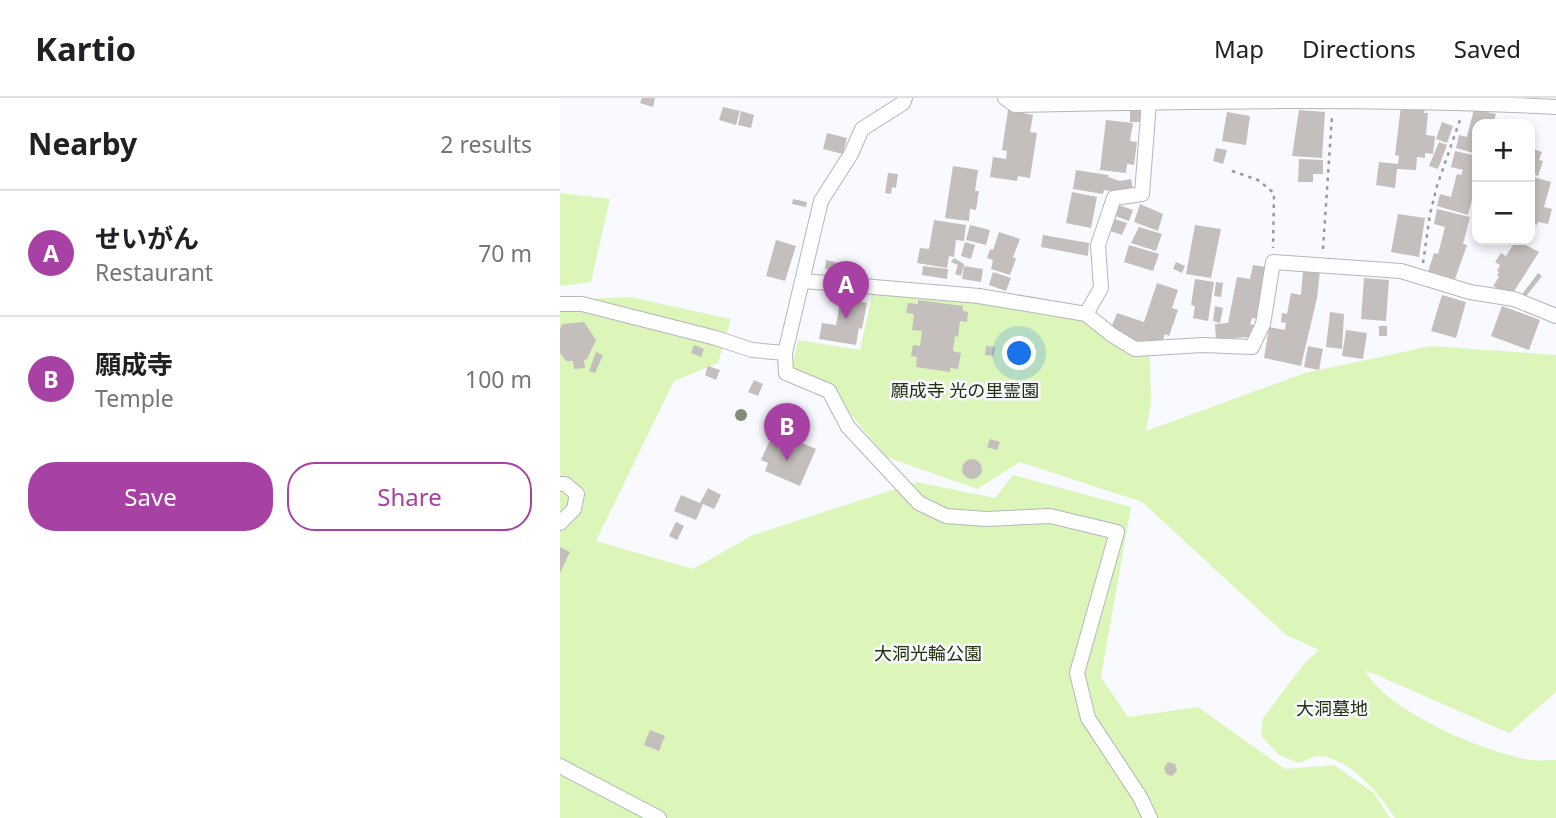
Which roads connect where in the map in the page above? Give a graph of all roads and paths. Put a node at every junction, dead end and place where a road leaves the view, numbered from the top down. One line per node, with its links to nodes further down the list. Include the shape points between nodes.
1 (905, 98): 13 (street, via 862,128 821,201)
2 (1005, 98): 6 (street, via 1015,105)
3 (1251, 99): 5 (street); 6 (street)
4 (1404, 99): 5 (street); 7 (street)
5 (1333, 100): 11 (path)
6 (1149, 102): 15 (street, via 1142,194 1114,198 1098,245 1101,288)
7 (1466, 102): 8 (street); 12 (path, via 1435,195)
8 (1556, 107)
9 (1231, 171): 10 (path, via 1258,180 1274,193)
10 (1273, 262): 11 (street); 15 (street, via 1263,324 1252,348 1135,349)
11 (1321, 266): 12 (street)
12 (1421, 276): 16 (street, via 1470,292 1514,299)
13 (804, 281): 15 (street, via 979,296); 17 (street)
14 (560, 304): 17 (street, via 582,304 752,350)
15 (1086, 314)
16 (1556, 316)
17 (785, 353): 22 (street, via 786,373 829,391 848,427 919,503 946,516 1050,516 1117,532 1077,673 1088,718)
18 (560, 484): 19 (street, via 577,494 573,509)
19 (560, 523)
20 (560, 766): 21 (street)
21 (659, 818)
22 (1150, 818)

